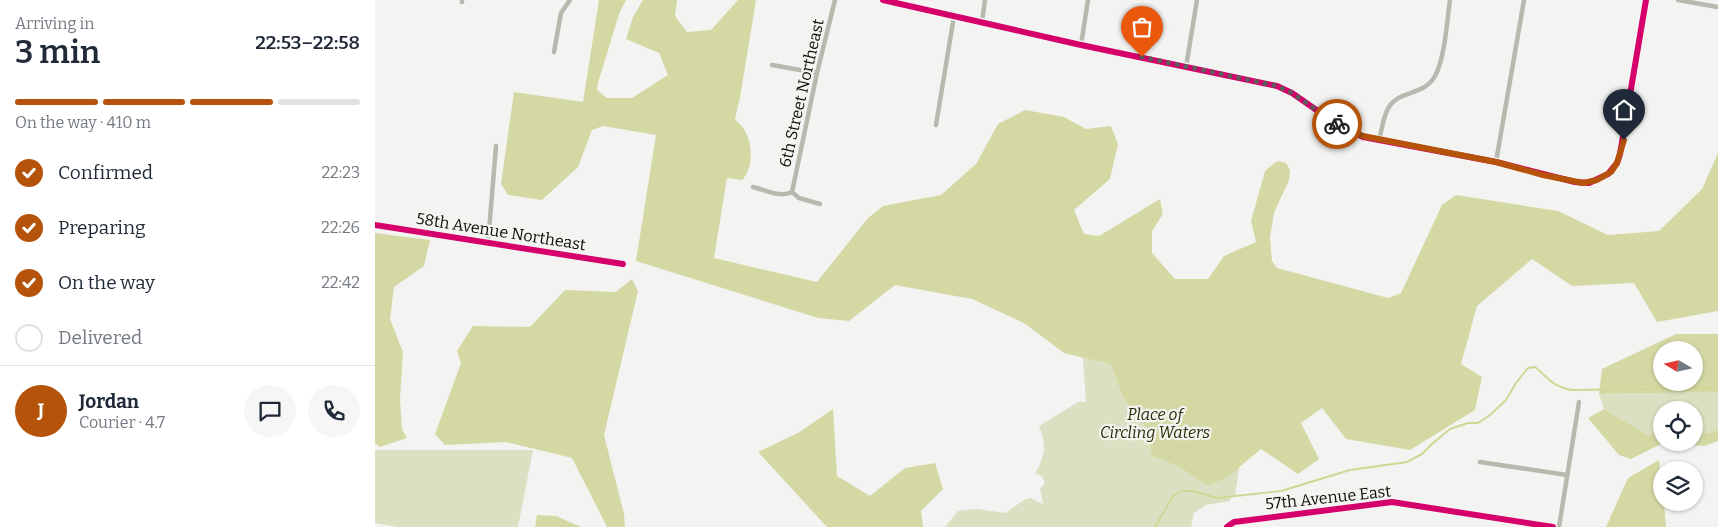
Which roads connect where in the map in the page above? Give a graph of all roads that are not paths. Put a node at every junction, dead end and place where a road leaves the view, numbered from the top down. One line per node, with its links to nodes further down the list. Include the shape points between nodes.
1 (570, 0): 15 (street, via 561,13)
2 (835, 0): 18 (street, 6th Street Northeast)
3 (883, 0): 12 (street)
4 (985, 0): 13 (street)
5 (1088, 0): 14 (street)
6 (1197, 0): 17 (street)
7 (1450, 0): 20 (street, via 1435,76 1420,90 1389,105)
8 (1524, 0): 22 (street)
9 (1646, 0): 22 (street, via 1624,140 1617,163 1608,174 1589,183 1575,182)
10 (1678, 0): 11 (street)
11 (1718, 7)
12 (954, 16): 13 (street); 19 (street)
13 (981, 22): 14 (street)
14 (1081, 45): 17 (street)
15 (554, 52)
16 (772, 64): 18 (street)
17 (1186, 66): 20 (street, via 1277,86 1346,130)
18 (817, 73): 24 (street, 6th Street Northeast)
19 (936, 125)
20 (1379, 140): 22 (street)
21 (496, 146): 27 (street)
22 (1496, 162)
23 (753, 187): 24 (street, via 779,194)
24 (792, 192): 25 (street, via 799,198)
25 (820, 204)
26 (375, 225): 27 (street, 58th Avenue Northeast)
27 (488, 242): 28 (street, 58th Avenue Northeast)
28 (623, 264)
29 (1579, 402): 31 (street)
30 (1480, 462): 31 (street)
31 (1567, 476): 34 (street)
32 (1227, 527): 33 (street, 57th Avenue East, via 1234,522 1391,502)
33 (1553, 527)
34 (1559, 527)

